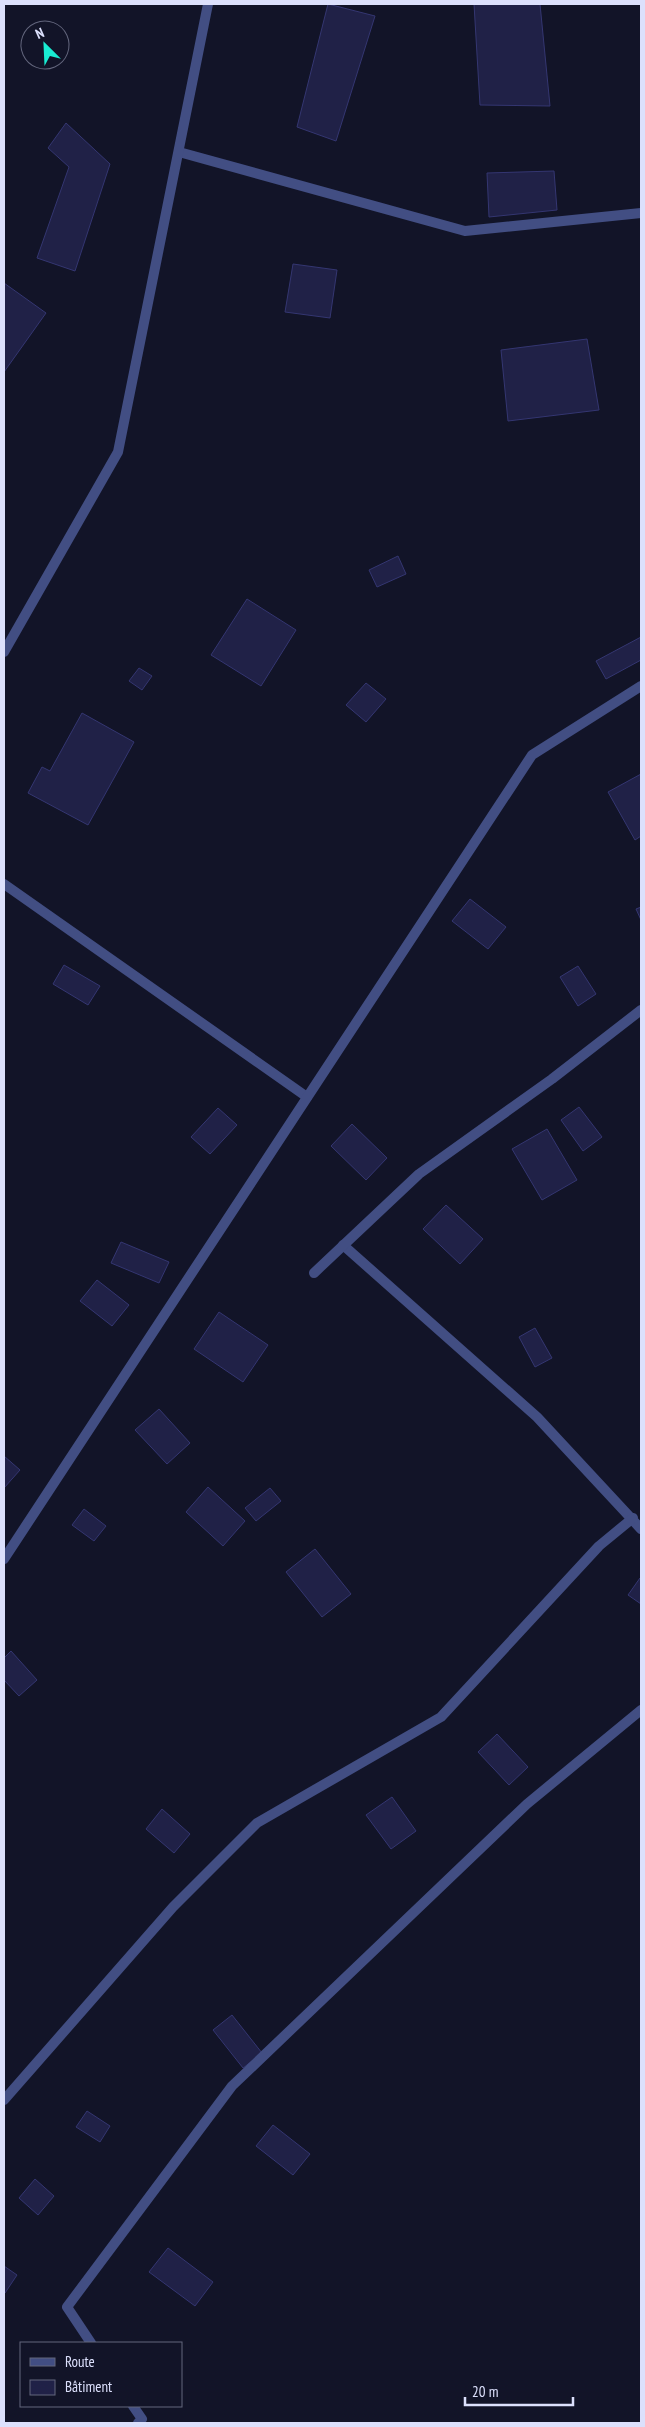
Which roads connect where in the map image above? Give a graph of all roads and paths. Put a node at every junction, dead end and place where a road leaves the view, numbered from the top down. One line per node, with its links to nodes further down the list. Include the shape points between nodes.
1 (208, 4): 2 (street)
2 (179, 152): 3 (street, via 465,231); 4 (street, via 118,452)
3 (641, 213)
4 (4, 652)
5 (641, 686): 8 (street, via 532,755)
6 (4, 884): 8 (street)
7 (641, 1010): 9 (street, via 552,1079 419,1174)
8 (307, 1097): 13 (street)
9 (343, 1246): 10 (street); 11 (street, via 537,1417)
10 (314, 1273)
11 (633, 1518): 12 (street); 15 (street, via 599,1546 441,1717 257,1823 173,1907)
12 (641, 1530)
13 (4, 1559)
14 (641, 1710): 16 (street, via 527,1804 232,2086 67,2307)
15 (4, 2100)
16 (90, 2342)
17 (134, 2407): 18 (street, via 142,2419)
18 (138, 2423)

